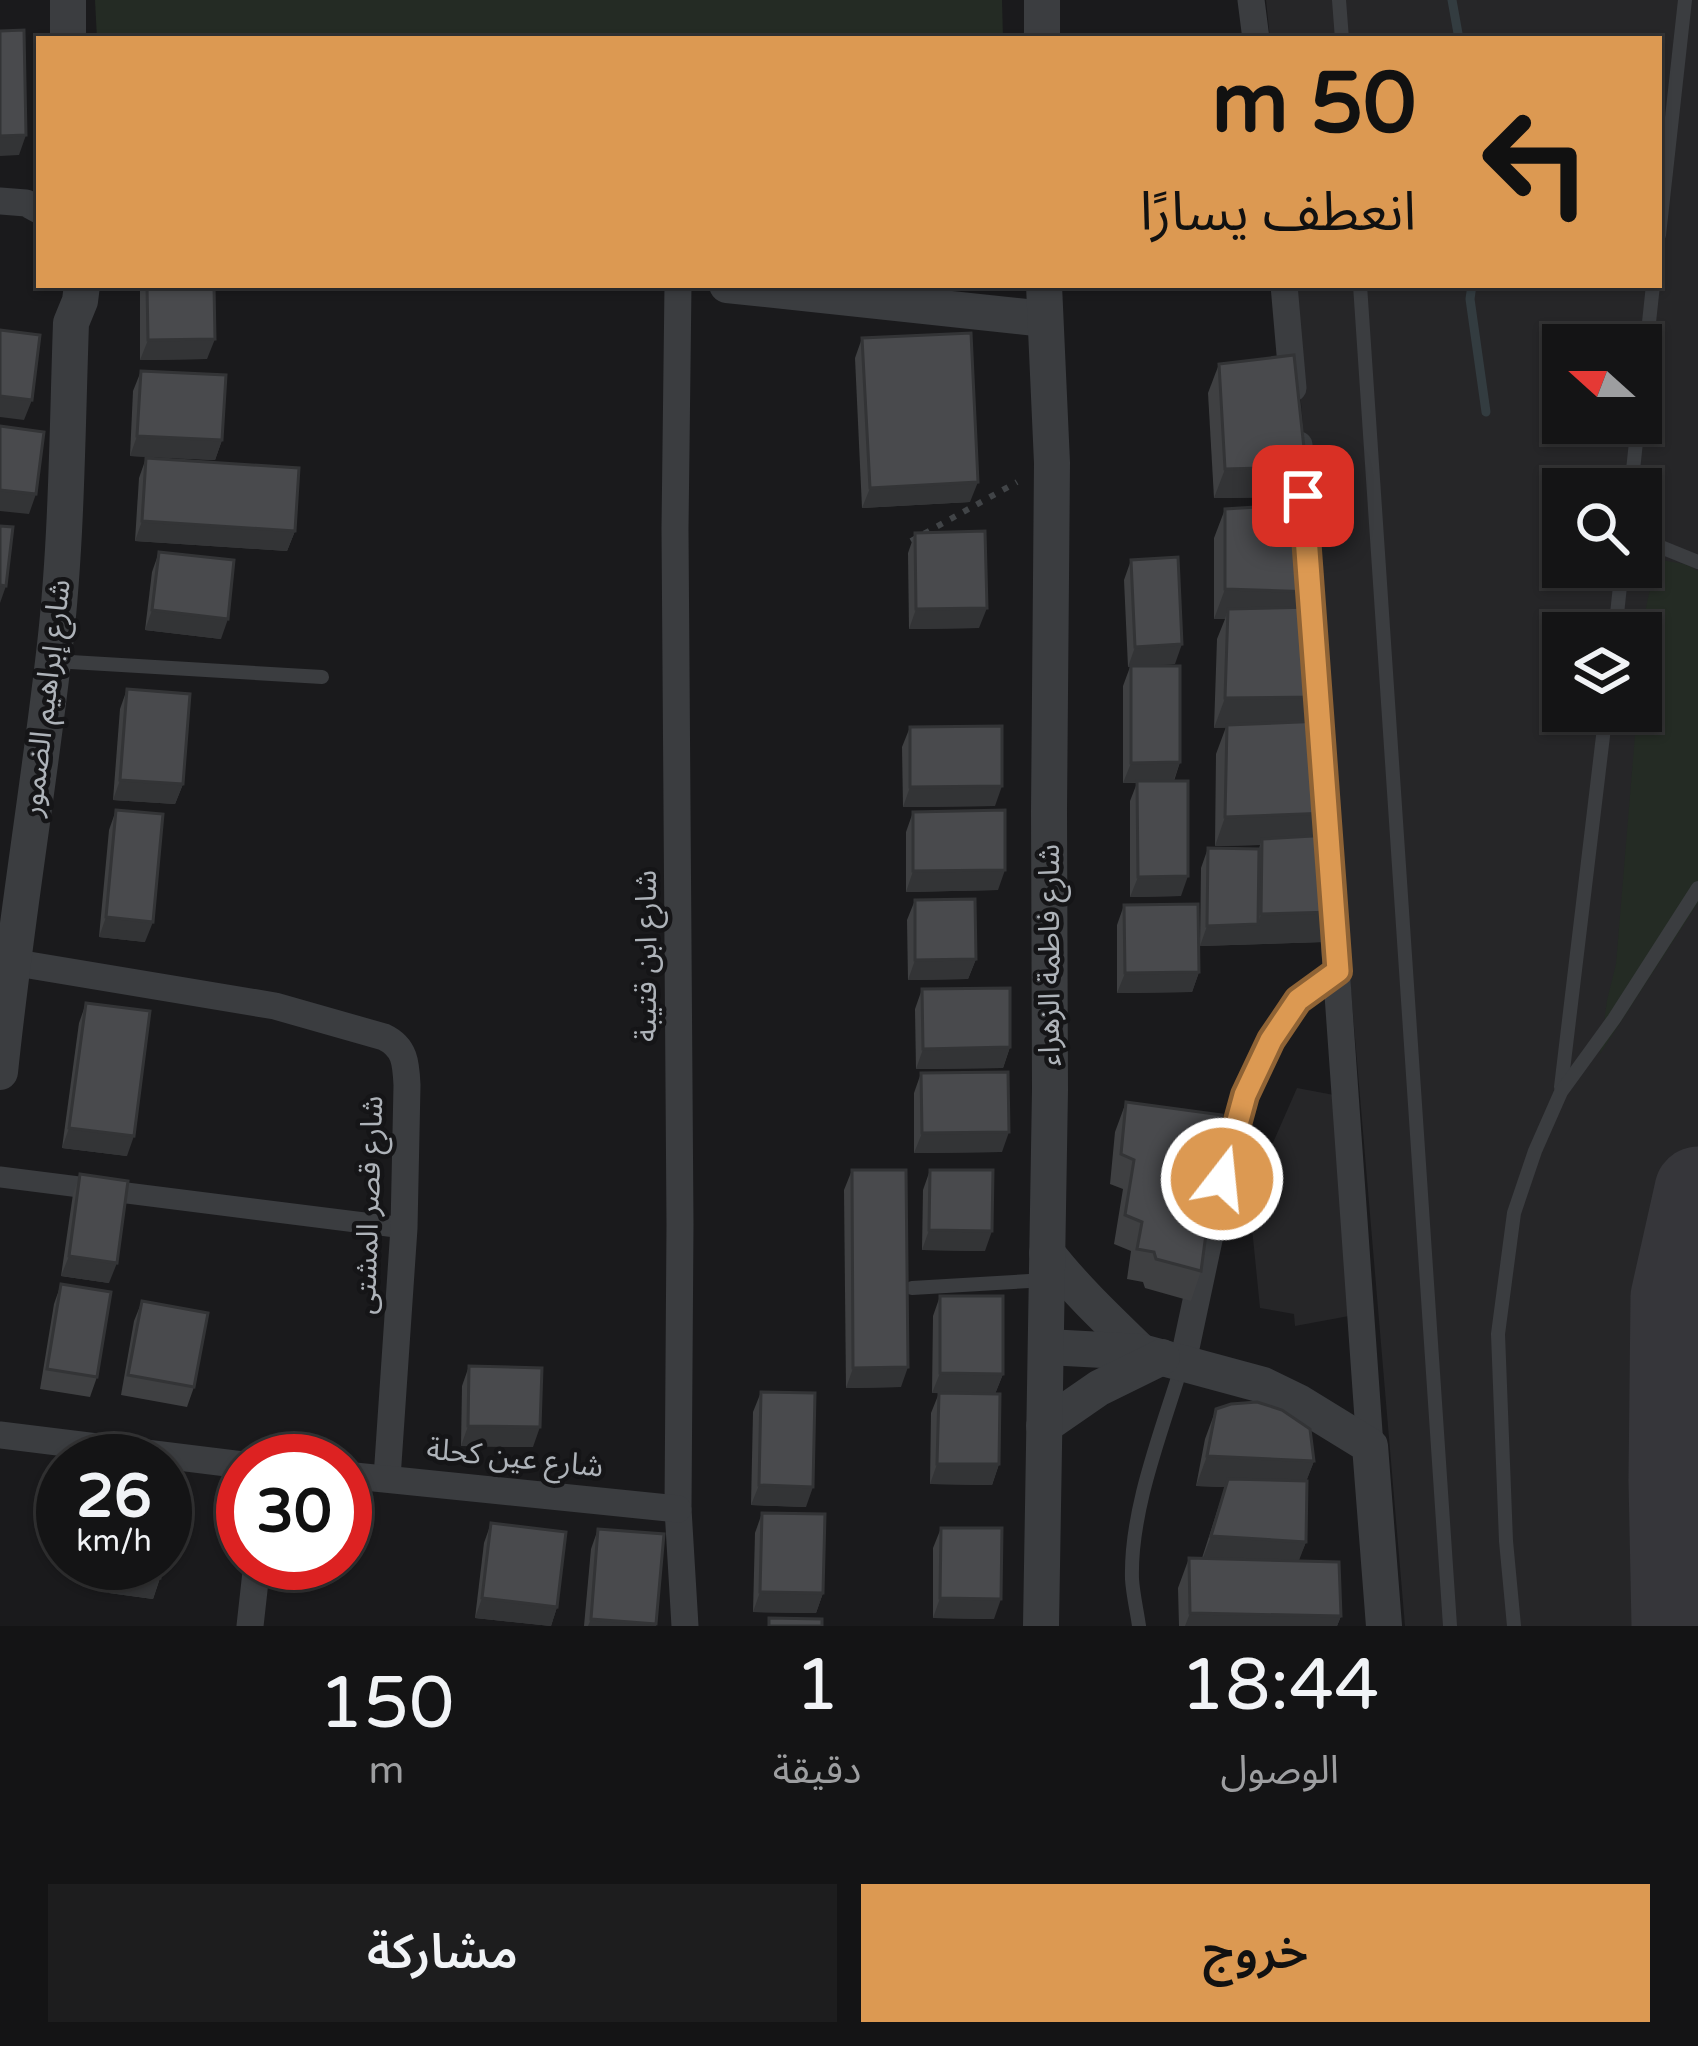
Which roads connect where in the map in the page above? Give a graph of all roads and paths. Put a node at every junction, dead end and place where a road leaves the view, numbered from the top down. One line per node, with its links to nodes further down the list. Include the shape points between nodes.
1 (68, 0): 6 (street)
2 (1042, 0): 7 (street)
3 (1251, 0): 8 (street)
4 (1339, 0): 9 (lane)
5 (1685, 0): 10 (lane)
6 (68, 36)
7 (1042, 36)
8 (1256, 36)
9 (1342, 36)
10 (1662, 209)
11 (61, 288): 19 (street, شارع إبراهيم الضمور)
12 (82, 288): 19 (street, شارع إبراهيم الضمور)
13 (677, 288): 45 (street, شارع ابن قتيبة)
14 (783, 288): 18 (street)
15 (1284, 288): 30 (street)
16 (1360, 288): 52 (lane)
17 (1654, 288): 20 (lane)
18 (1044, 302): 21 (street, شارع فاطمة الزهراء)
19 (71, 323): 25 (street, شارع إبراهيم الضمور)
20 (1649, 324)
21 (1052, 463): 22 (path); 35 (street, شارع فاطمة الزهراء)
22 (910, 541)
23 (1662, 547): 24 (lane)
24 (1698, 562)
25 (53, 662): 26 (lane); 29 (street, شارع إبراهيم الضمور)
26 (322, 677)
27 (1604, 732): 32 (lane)
28 (1698, 888): 32 (lane)
29 (11, 962): 31 (street, شارع إبراهيم الضمور); 34 (street, شارع قصر المشتى, via 275,1006 395,1042 406,1064)
30 (1338, 971): 38 (street, via 1298,1000 1245,1095); 41 (street)
31 (0, 1072)
32 (1561, 1092): 53 (lane, via 1514,1213 1498,1334)
33 (0, 1177): 34 (street)
34 (404, 1228): 44 (street, شارع قصر المشتى)
35 (1047, 1266): 36 (lane); 37 (street, شارع فاطمة الزهراء); 38 (street)
36 (912, 1288)
37 (1048, 1347): 38 (street); 39 (street, شارع فاطمة الزهراء)
38 (1162, 1357): 39 (street); 41 (street, via 1263,1385); 50 (lane, via 1132,1578)
39 (1044, 1426): 49 (street, شارع فاطمة الزهراء)
40 (0, 1435): 42 (street)
41 (1370, 1446): 51 (street)
42 (216, 1463)
43 (372, 1477): 44 (street, شارع عين كحلة)
44 (387, 1478): 45 (street, شارع عين كحلة)
45 (678, 1509): 48 (street, شارع ابن قتيبة)
46 (254, 1590): 47 (street)
47 (250, 1626)
48 (686, 1626)
49 (1041, 1626)
50 (1138, 1626)
51 (1384, 1626)
52 (1450, 1626)
53 (1514, 1626)

